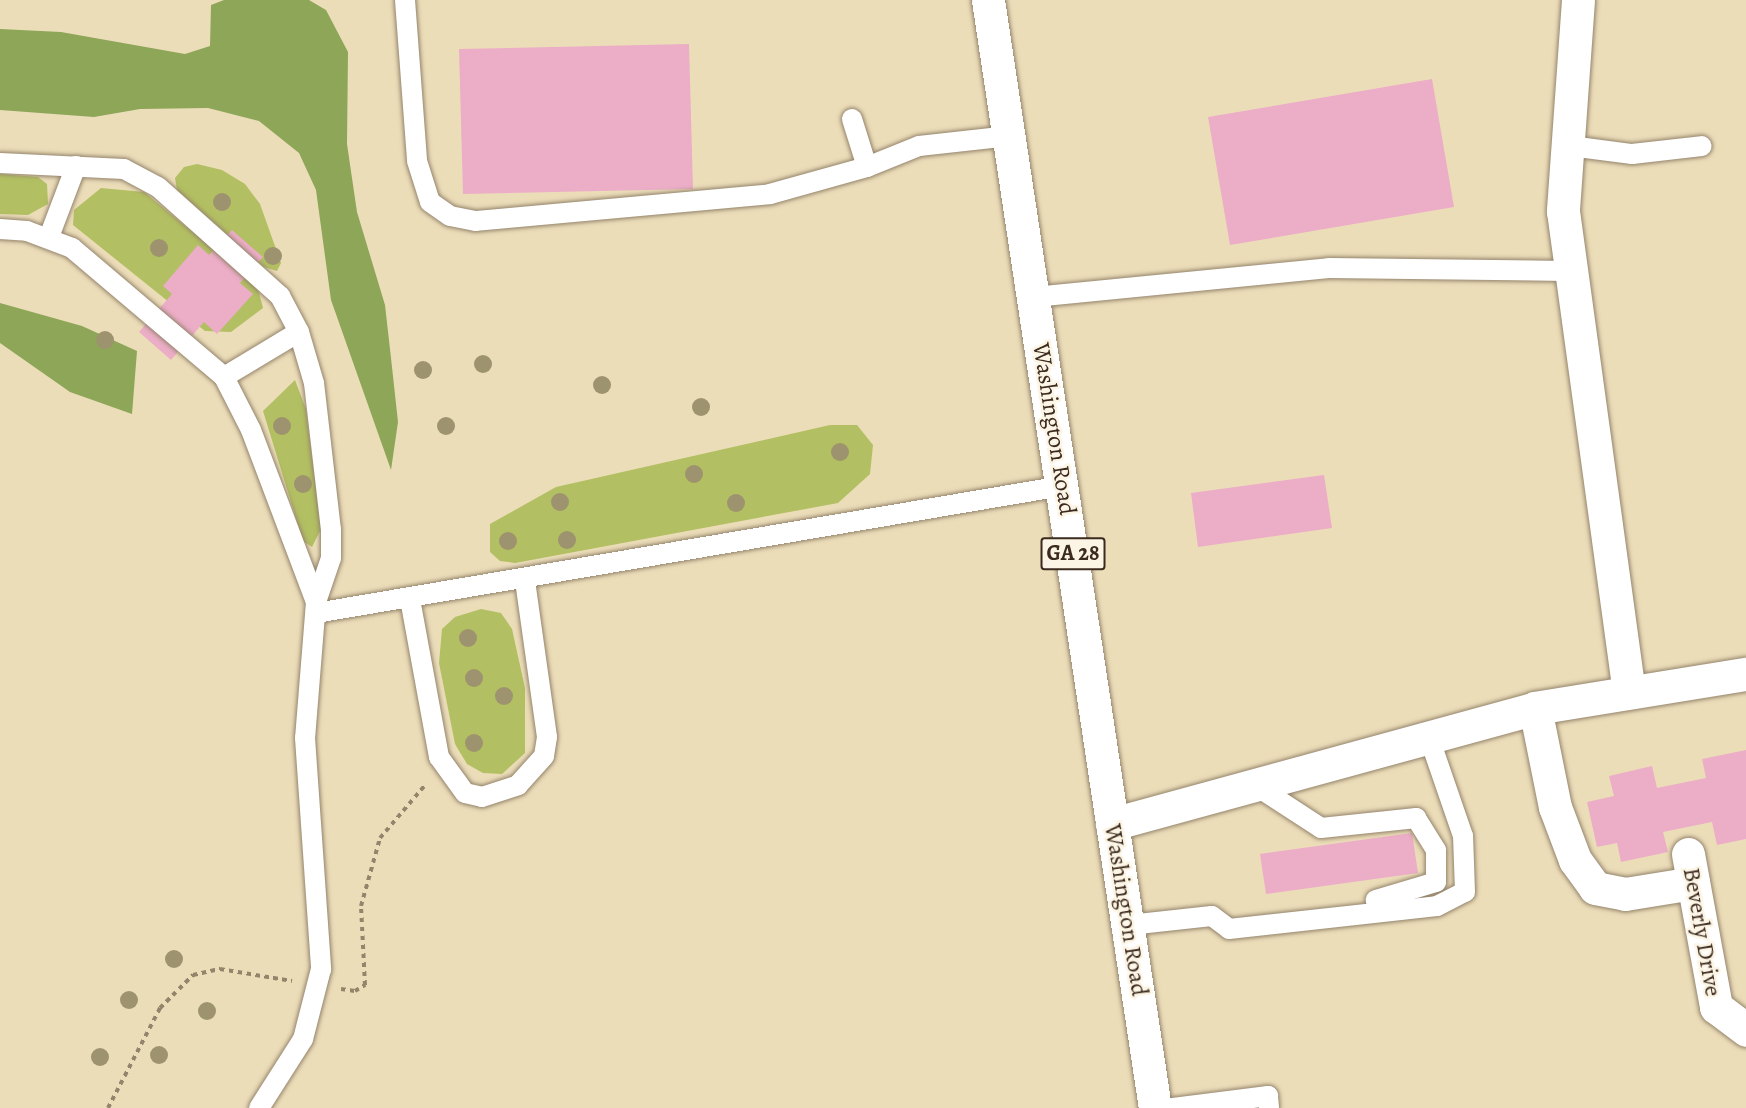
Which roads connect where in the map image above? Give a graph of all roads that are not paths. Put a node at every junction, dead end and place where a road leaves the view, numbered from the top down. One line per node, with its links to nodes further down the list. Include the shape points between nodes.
1 (405, 0): 10 (lane, via 417,161 430,202 450,216 476,220 770,194)
2 (988, 0): 5 (street, Washington Road / GA 28)
3 (1578, 0): 6 (street)
4 (852, 119): 10 (lane)
5 (1009, 135): 10 (lane, via 920,146); 14 (street, Washington Road / GA 28)
6 (1570, 146): 7 (lane, via 1632,154); 13 (street, via 1563,211)
7 (1702, 146)
8 (0, 162): 9 (lane)
9 (76, 166): 12 (lane); 15 (lane, via 123,169 158,187 269,283)
10 (867, 168)
11 (0, 229): 12 (lane)
12 (49, 237): 16 (lane, via 88,259)
13 (1568, 271): 14 (lane, via 1329,268); 22 (street)
14 (1034, 297): 17 (street, Washington Road / GA 28)
15 (299, 332): 16 (lane); 20 (lane, via 319,409 331,529 331,558)
16 (224, 377): 20 (lane, via 251,430)
17 (1062, 486): 18 (lane); 26 (street, Washington Road / GA 28)
18 (525, 580): 19 (lane); 19 (lane, via 547,737 544,756 518,785 482,797 465,793 445,768 427,705)
19 (410, 599): 20 (lane)
20 (316, 608): 30 (lane, via 305,738 318,985 295,1058)
21 (1746, 674): 22 (street)
22 (1629, 692): 23 (street)
23 (1535, 708): 24 (street); 29 (street, Beverly Drive, via 1555,807 1575,860 1595,888 1625,894 1690,868 1716,1007)
24 (1430, 737): 25 (street); 28 (lane, via 1462,836 1465,892 1437,906)
25 (1258, 787): 26 (street); 28 (lane, via 1321,828 1416,818 1430,833 1440,871 1436,882 1422,890 1284,913)
26 (1112, 824): 27 (street, Washington Road / GA 28)
27 (1129, 925): 28 (lane, via 1212,916 1229,928); 31 (street, Washington Road / GA 28)
28 (1260, 926)
29 (1746, 1029)
30 (259, 1108)
31 (1155, 1108)
32 (1173, 1108): 33 (lane, via 1268,1096)
33 (1269, 1108)

